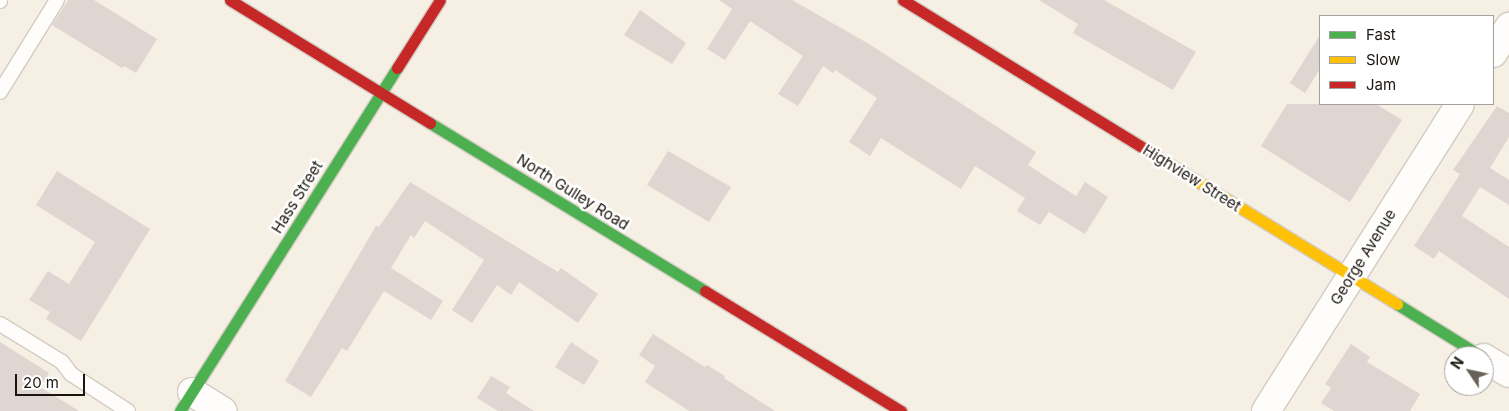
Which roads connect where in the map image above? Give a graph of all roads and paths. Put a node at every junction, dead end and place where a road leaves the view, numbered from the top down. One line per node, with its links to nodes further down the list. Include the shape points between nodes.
1 (57, 0): 8 (lane)
2 (230, 0): 7 (street, North Gulley Road)
3 (440, 0): 7 (street, Hass Street)
4 (903, 0): 10 (street, Highview Street)
5 (1509, 27): 6 (street)
6 (1494, 51)
7 (381, 91): 15 (street, Hass Street); 18 (street, North Gulley Road)
8 (0, 92)
9 (1459, 105): 10 (street, George Avenue)
10 (1351, 276): 12 (street, Highview Street); 19 (street, George Avenue)
11 (0, 324): 16 (lane, via 62,362 71,374)
12 (1465, 346)
13 (1494, 364): 14 (street)
14 (1509, 373)
15 (186, 401): 17 (street)
16 (128, 411)
17 (223, 411)
18 (901, 411)
19 (1266, 411)

